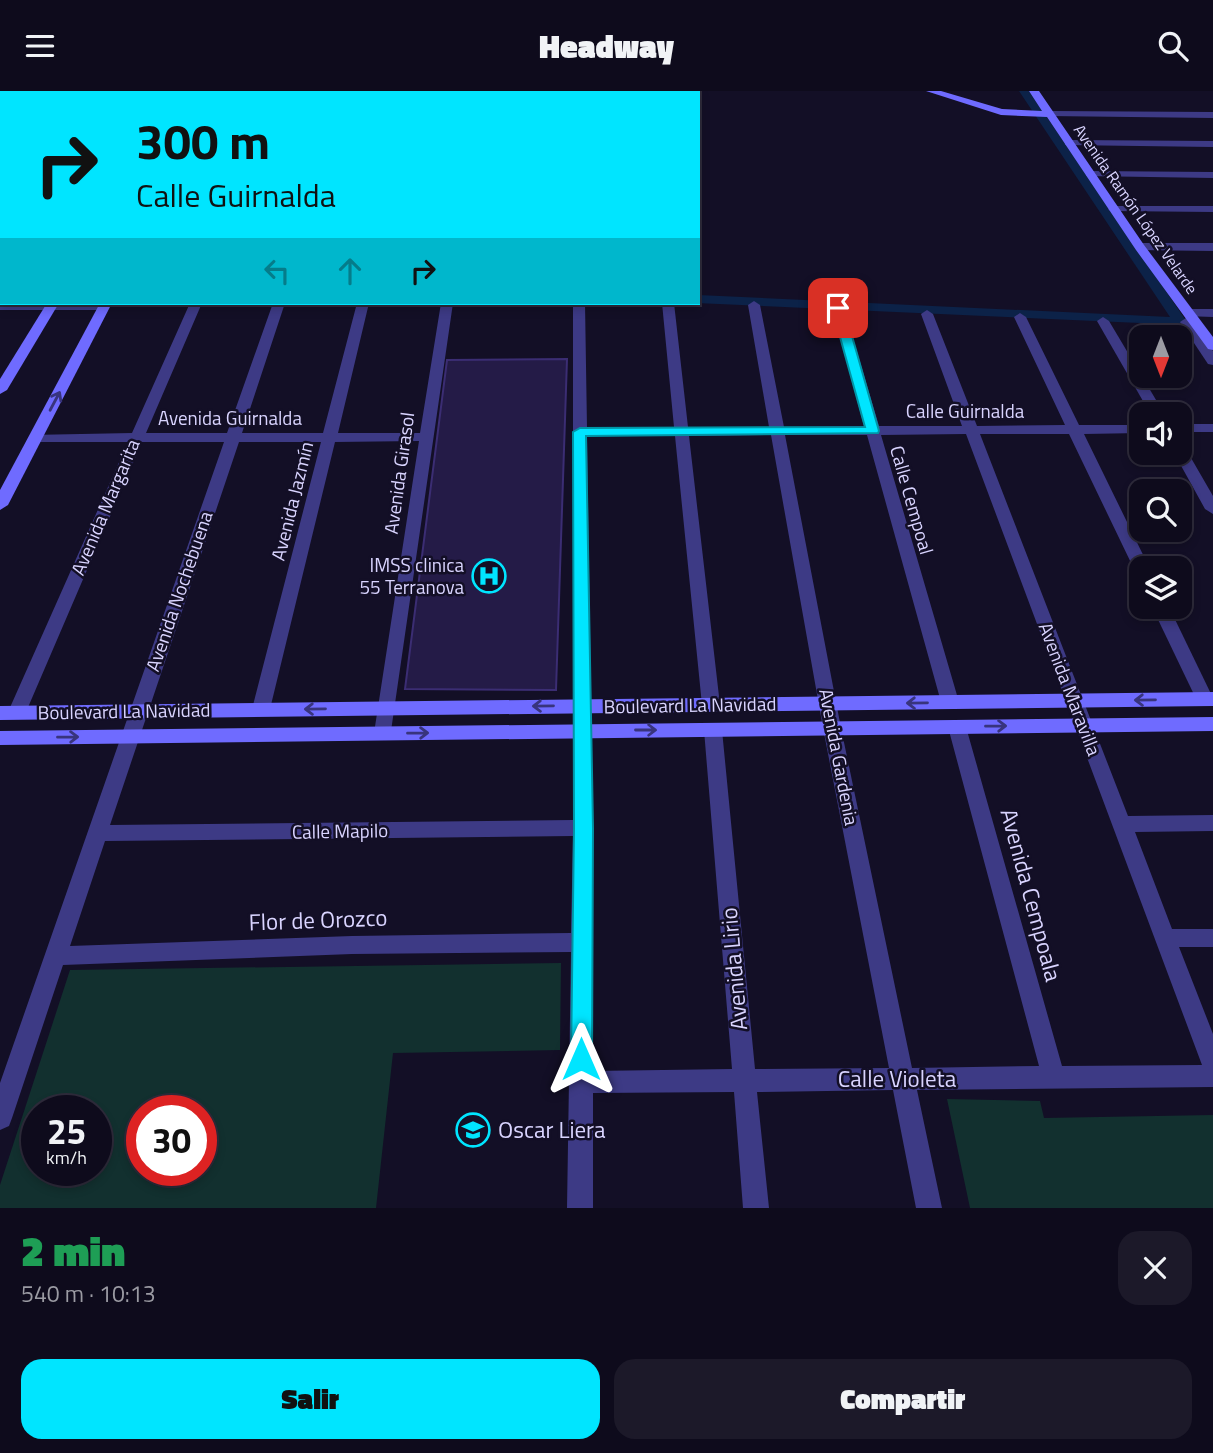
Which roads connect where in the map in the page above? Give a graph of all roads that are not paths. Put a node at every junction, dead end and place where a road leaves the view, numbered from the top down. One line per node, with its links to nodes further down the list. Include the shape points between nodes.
1 (931, 91): 3 (street, via 989,110)
2 (1034, 91): 3 (street, Avenida Ramón López Velarde)
3 (1044, 114): 4 (street); 5 (street, Avenida Ramón López Velarde)
4 (1213, 115)
5 (1069, 143): 6 (street); 7 (street, Avenida Ramón López Velarde)
6 (1213, 144)
7 (1090, 174): 8 (street); 9 (street, Avenida Ramón López Velarde)
8 (1213, 175)
9 (1114, 209): 10 (street); 11 (street, Avenida Ramón López Velarde)
10 (1213, 209)
11 (1140, 247): 12 (street); 28 (street, Avenida Ramón López Velarde)
12 (1213, 247)
13 (26, 305): 22 (street)
14 (51, 305): 32 (street)
15 (105, 305): 46 (street, one-way to 15)
16 (195, 305): 47 (street, Avenida Margarita)
17 (278, 305): 43 (street, Avenida Nochebuena)
18 (362, 305): 44 (street, Avenida Jazmín)
19 (447, 305): 45 (street, Avenida Girasol)
20 (579, 305): 41 (street)
21 (668, 305): 42 (street)
22 (0, 306)
23 (754, 306): 39 (street, Avenida Gardenia)
24 (838, 308): 40 (street, Calle Cempoal)
25 (1213, 313): 28 (street)
26 (927, 314): 37 (street, Avenida Maravilla)
27 (1020, 317): 38 (street)
28 (1188, 318): 30 (street, Avenida Ramón López Velarde); 31 (street)
29 (1103, 321): 33 (street)
30 (1213, 346)
31 (1213, 361)
32 (0, 390)
33 (1150, 402)
34 (1192, 428): 35 (street)
35 (1213, 428)
36 (1129, 429): 38 (street, Calle Guirnalda)
37 (971, 430): 38 (street, Calle Guirnalda); 40 (street, Calle Guirnalda); 54 (street, Avenida Maravilla)
38 (1074, 430): 51 (street)
39 (777, 431): 40 (street, Calle Guirnalda); 42 (street, Calle Guirnalda); 56 (street, Avenida Gardenia)
40 (873, 431): 55 (street, Calle Cempoal)
41 (580, 432): 42 (street, Calle Guirnalda); 58 (street)
42 (682, 432): 57 (street)
43 (231, 437): 44 (street, Avenida Guirnalda); 47 (street, Avenida Guirnalda); 61 (street, Avenida Nochebuena)
44 (328, 437): 45 (street, Avenida Guirnalda); 60 (street, Avenida Jazmín)
45 (426, 437): 59 (street, Avenida Girasol)
46 (35, 438): 47 (street, Avenida Guirnalda); 49 (street)
47 (135, 438): 62 (street, Avenida Margarita)
48 (1188, 465): 50 (street)
49 (0, 505)
50 (1213, 509)
51 (1136, 556)
52 (1166, 619): 53 (street)
53 (1209, 699): 54 (street, Boulevard La Navidad, one-way to 54)
54 (1074, 701): 55 (street, Boulevard La Navidad); 64 (street, Avenida Maravilla)
55 (950, 702): 56 (street, Boulevard La Navidad, one-way to 56)
56 (829, 703): 57 (street, Boulevard La Navidad); 66 (street, Avenida Gardenia)
57 (711, 705): 58 (street, Boulevard La Navidad)
58 (582, 706): 59 (street, Boulevard La Navidad, one-way to 59); 68 (street)
59 (386, 708): 60 (street, Boulevard La Navidad, one-way to 60); 69 (street, Avenida Girasol)
60 (261, 709): 61 (street, Boulevard La Navidad)
61 (138, 711): 62 (street, Boulevard La Navidad); 70 (street, Avenida Nochebuena)
62 (9, 712)
63 (1213, 724): 64 (street, Boulevard La Navidad)
64 (1084, 726): 65 (street, Boulevard La Navidad, one-way to 64); 73 (street, Avenida Maravilla)
65 (957, 727): 66 (street, Boulevard La Navidad); 82 (street, Avenida Cempoala)
66 (832, 728): 67 (street, Boulevard La Navidad); 83 (street, Avenida Gardenia)
67 (713, 730): 68 (street, Boulevard La Navidad, one-way to 67); 84 (street, Avenida Lirio)
68 (582, 731): 69 (street, Boulevard La Navidad, one-way to 68); 74 (street)
69 (383, 733): 70 (street, Boulevard La Navidad)
70 (129, 736): 71 (street, Boulevard La Navidad, one-way to 70); 75 (street, Avenida Nochebuena)
71 (2, 742)
72 (1213, 823): 73 (street)
73 (1121, 824): 76 (street, Avenida Maravilla)
74 (583, 828): 75 (street, Calle Mapilo); 78 (street)
75 (96, 833): 79 (street, Avenida Nochebuena)
76 (1165, 938): 77 (street); 80 (street, Avenida Maravilla)
77 (1213, 938)
78 (582, 942): 79 (street, Flor de Orozco); 85 (street)
79 (56, 956): 86 (street, Avenida Nochebuena)
80 (1213, 1064)
81 (1213, 1076): 82 (street, Calle Violeta)
82 (1054, 1078): 83 (street, Calle Violeta)
83 (904, 1079): 84 (street, Calle Violeta); 90 (street, Avenida Gardenia)
84 (743, 1081): 85 (street, Calle Violeta); 89 (street, Avenida Lirio)
85 (581, 1082): 88 (street)
86 (5, 1090): 87 (street, Avenida Nochebuena)
87 (0, 1118)
88 (580, 1208)
89 (756, 1208)
90 (929, 1208)

